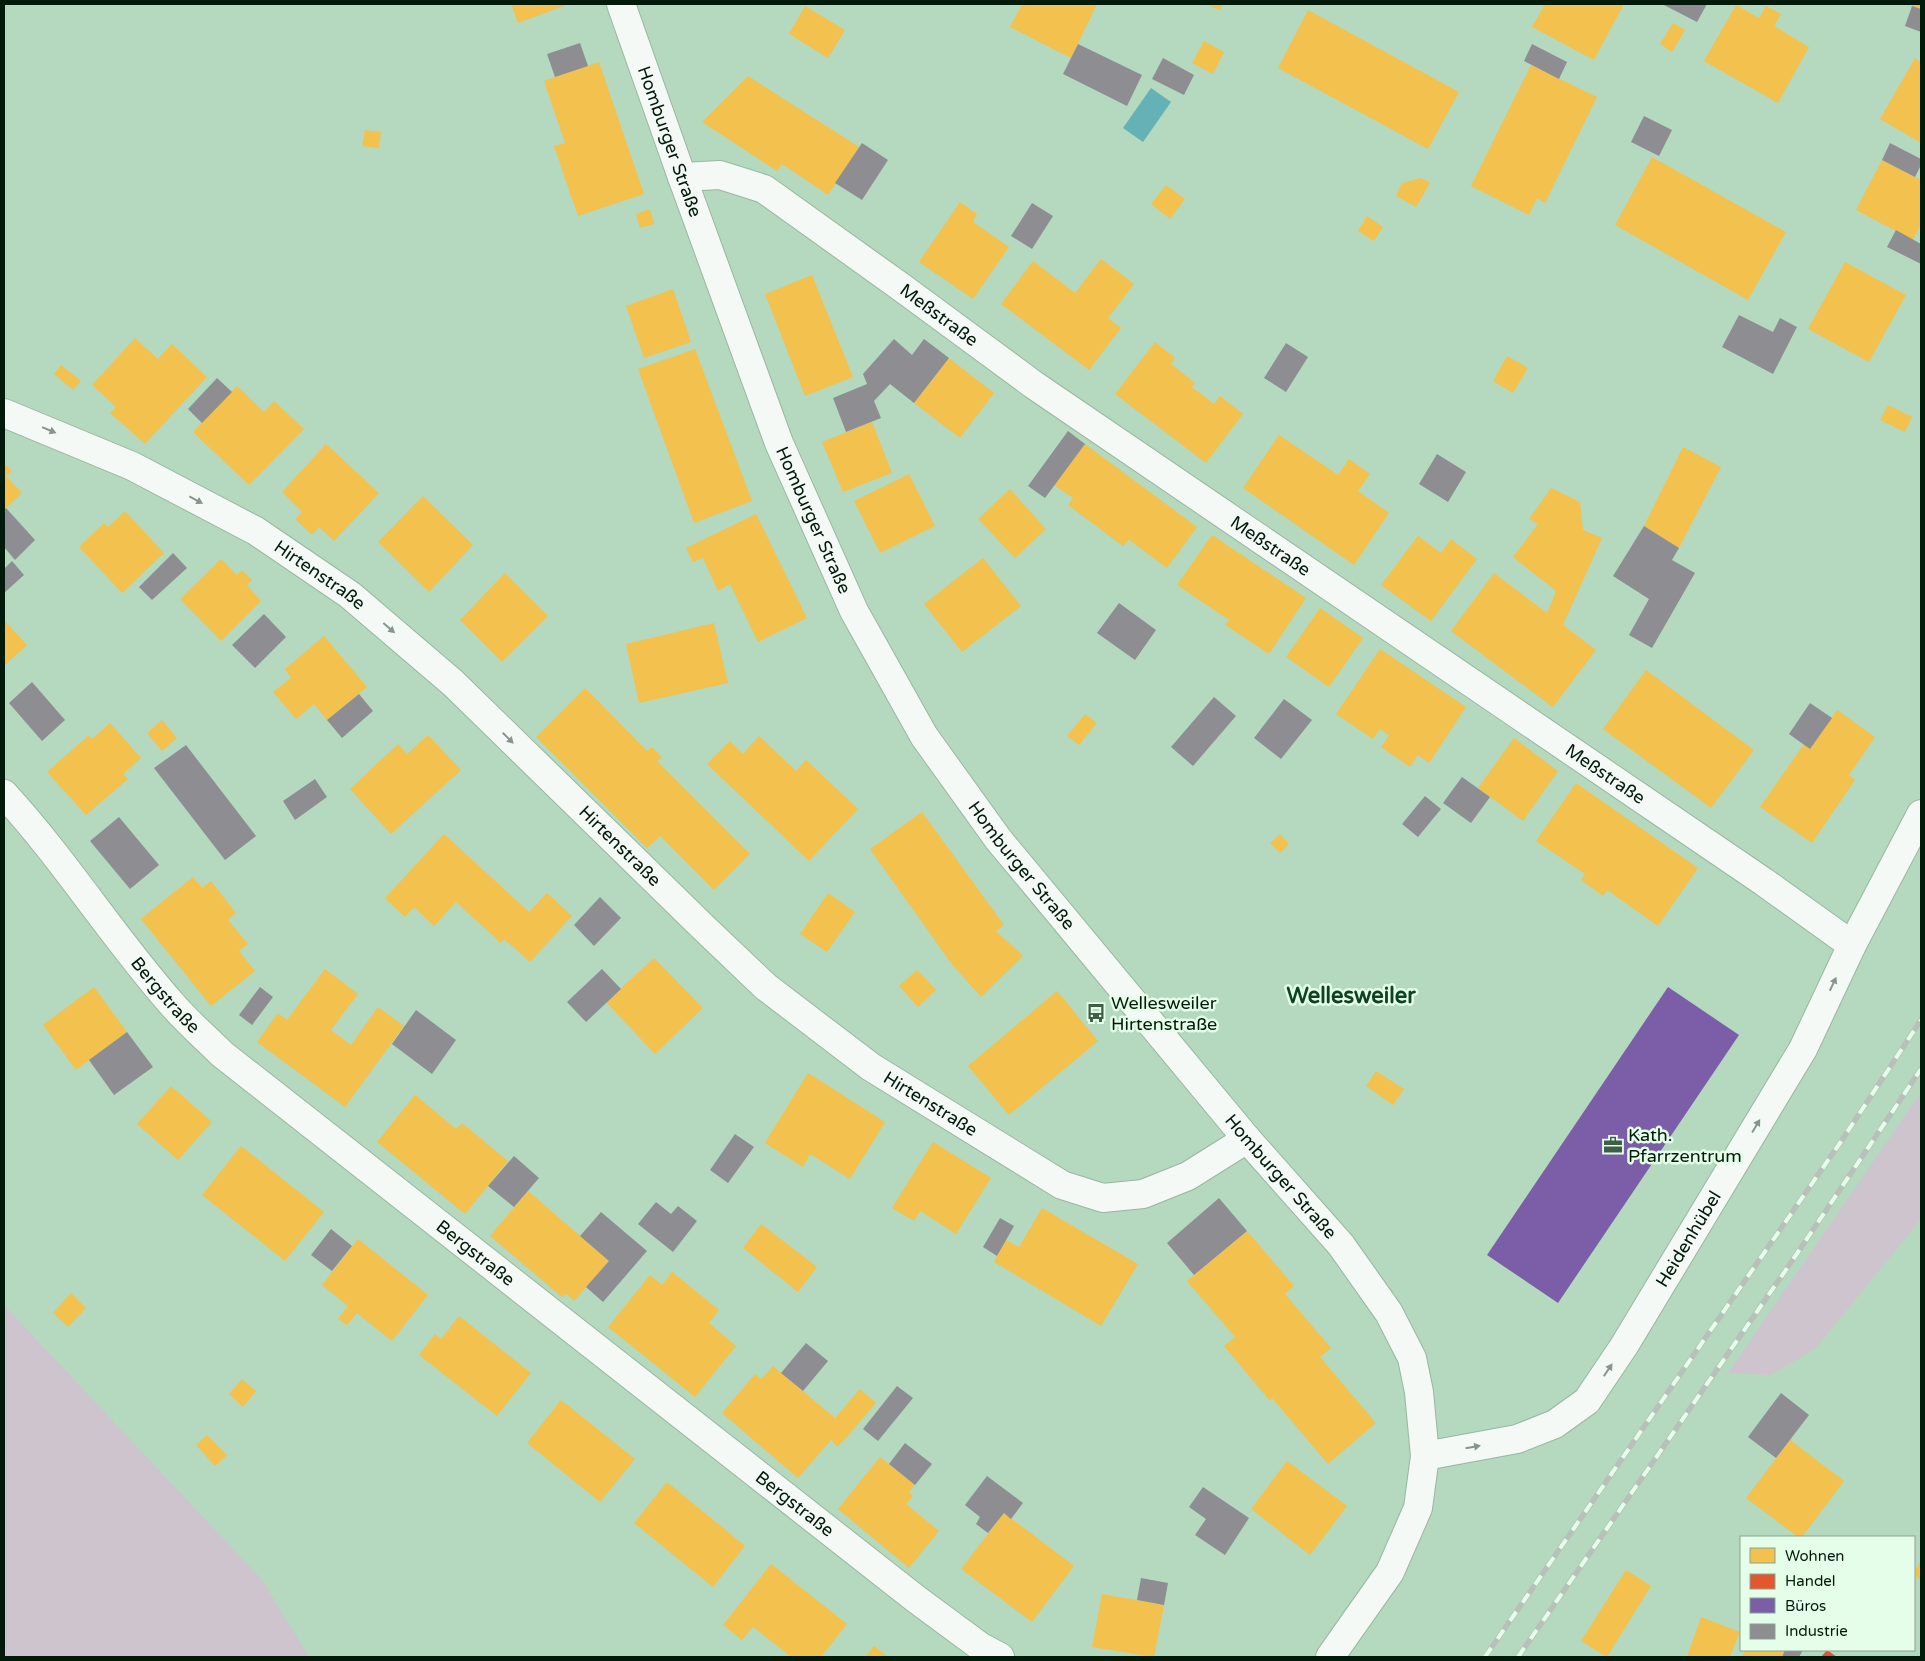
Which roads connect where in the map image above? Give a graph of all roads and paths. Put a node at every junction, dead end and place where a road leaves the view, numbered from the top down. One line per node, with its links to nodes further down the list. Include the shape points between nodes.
1 (621, 4): 2 (street, Homburger Straße)
2 (682, 177): 6 (street, Meßstraße, via 720,175 764,189 1034,385); 7 (street, Homburger Straße, via 779,443 854,611 924,736 998,839)
3 (4, 412): 7 (street, Hirtenstraße, one-way to 7, via 132,466 256,531 350,595 453,683 766,986 872,1067 1062,1185 1103,1198 1143,1194 1188,1176)
4 (4, 794): 9 (street, Bergstraße, via 32,825 171,1004 222,1054 908,1593)
5 (1921, 814): 6 (street, Heidenhübel)
6 (1852, 945): 8 (street, Heidenhübel, one-way to 6, via 1517,1440 1555,1424 1588,1400 1624,1346 1802,1049)
7 (1247, 1139): 8 (street, Homburger Straße, via 1341,1245 1389,1313 1412,1358)
8 (1425, 1456): 10 (street, Homburger Straße, via 1418,1508 1390,1572)
9 (1000, 1657)
10 (1330, 1657)

